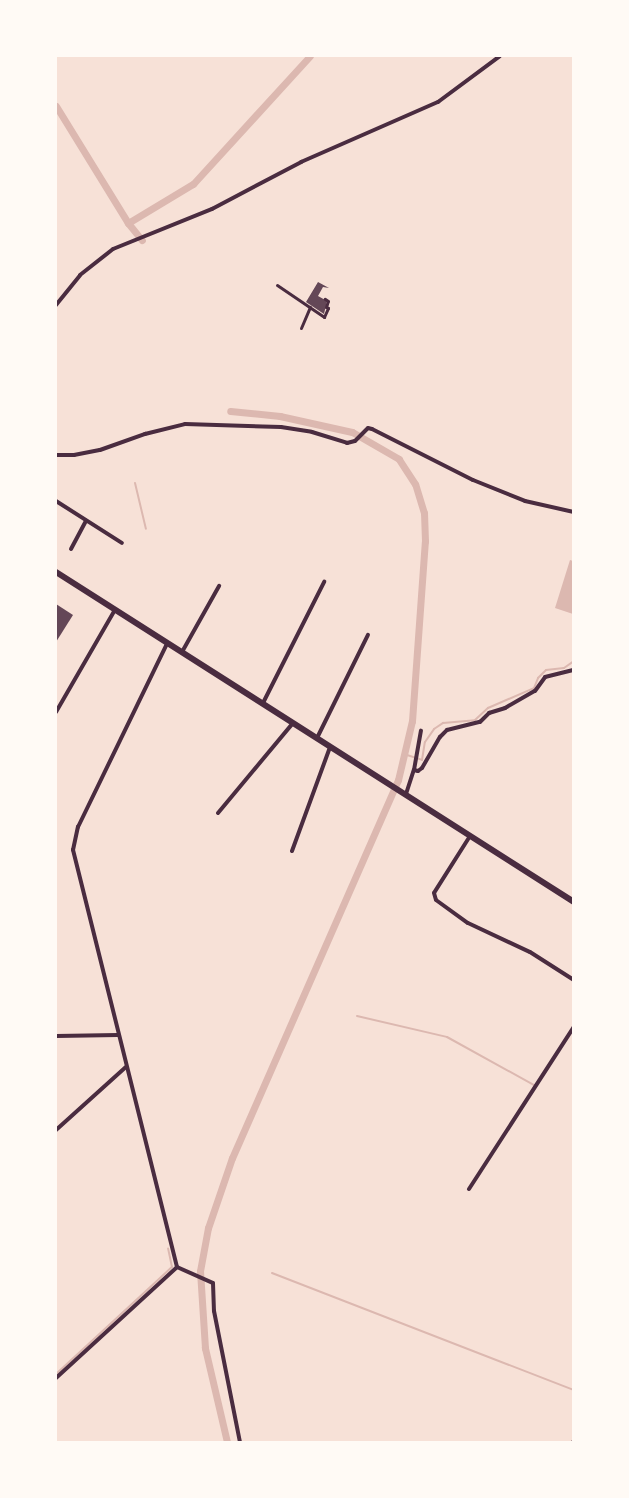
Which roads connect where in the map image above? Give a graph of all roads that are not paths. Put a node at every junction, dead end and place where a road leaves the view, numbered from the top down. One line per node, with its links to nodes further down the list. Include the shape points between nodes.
1 (500, 56): 4 (street, via 438,102 301,162 212,209 113,249 80,275)
2 (277, 285): 5 (street)
3 (325, 299): 5 (street, via 328,308 324,316)
4 (56, 305)
5 (310, 307): 6 (street)
6 (301, 328)
7 (56, 455): 9 (street, via 100,450 185,424 281,427 347,443 368,428 525,501)
8 (56, 501): 10 (street)
9 (573, 512)
10 (86, 521): 11 (street); 12 (street)
11 (122, 543)
12 (71, 549)
13 (56, 572): 16 (main road)
14 (324, 582): 21 (street)
15 (219, 586): 19 (street)
16 (115, 610): 18 (main road); 22 (street)
17 (368, 635): 25 (street)
18 (167, 644): 19 (main road); 35 (street, via 78,827 73,850)
19 (181, 653): 21 (main road)
20 (573, 670): 27 (street, via 545,677 535,691 489,713 480,722 447,730 422,768)
21 (263, 703): 23 (main road)
22 (56, 712)
23 (293, 723): 25 (main road); 29 (street)
24 (421, 730): 27 (street)
25 (317, 738): 26 (main road)
26 (331, 747): 28 (main road); 31 (street)
27 (414, 770): 28 (street)
28 (405, 795): 30 (main road)
29 (218, 813)
30 (470, 836): 32 (main road); 33 (street, via 434,893 436,900 468,923 530,952)
31 (292, 851)
32 (573, 902)
33 (573, 980)
34 (573, 1028): 39 (street)
35 (118, 1035): 36 (street); 37 (street)
36 (56, 1036)
37 (126, 1067): 38 (street); 40 (street)
38 (56, 1130)
39 (469, 1189)
40 (177, 1267): 41 (street); 42 (street, via 213,1283 214,1311)
41 (56, 1378)
42 (240, 1443)

